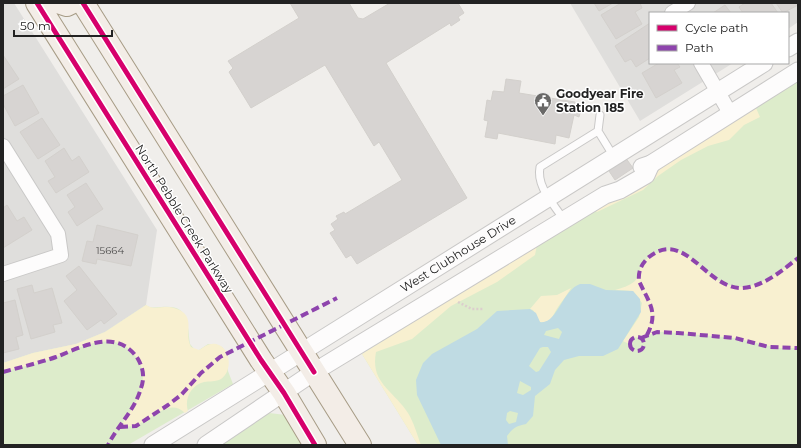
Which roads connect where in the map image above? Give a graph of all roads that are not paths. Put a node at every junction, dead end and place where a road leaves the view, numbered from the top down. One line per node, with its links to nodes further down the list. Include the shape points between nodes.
1 (37, 3): 26 (main road, North Pebble Creek Parkway)
2 (61, 3): 3 (main road)
3 (70, 3)
4 (84, 3): 25 (main road)
5 (664, 3): 7 (street)
6 (688, 3): 8 (street)
7 (670, 12)
8 (673, 12)
9 (798, 42): 10 (street)
10 (789, 47)
11 (702, 64): 14 (street)
12 (762, 64): 14 (street, West Clubhouse Drive)
13 (798, 71): 15 (street, West Clubhouse Drive)
14 (717, 92): 15 (street); 19 (street, West Clubhouse Drive)
15 (730, 113): 22 (street, West Clubhouse Drive, via 652,164 646,175 620,190 605,195)
16 (600, 115): 17 (lane)
17 (598, 131): 19 (lane); 20 (lane, via 540,167 541,185)
18 (3, 146): 24 (street, via 58,234 61,255)
19 (614, 157): 20 (street, West Clubhouse Drive)
20 (550, 197): 21 (street, West Clubhouse Drive); 22 (lane)
21 (516, 218): 23 (street); 25 (street, West Clubhouse Drive)
22 (564, 220): 23 (street, West Clubhouse Drive)
23 (530, 241): 27 (street, West Clubhouse Drive)
24 (3, 274)
25 (301, 353): 26 (street, West Clubhouse Drive); 27 (main road)
26 (269, 372): 28 (main road, North Pebble Creek Parkway); 29 (street, West Clubhouse Drive)
27 (314, 372): 28 (street, West Clubhouse Drive); 32 (main road)
28 (284, 392): 30 (street, West Clubhouse Drive); 31 (main road, North Pebble Creek Parkway)
29 (160, 443)
30 (206, 445)
31 (315, 445)
32 (360, 445)

